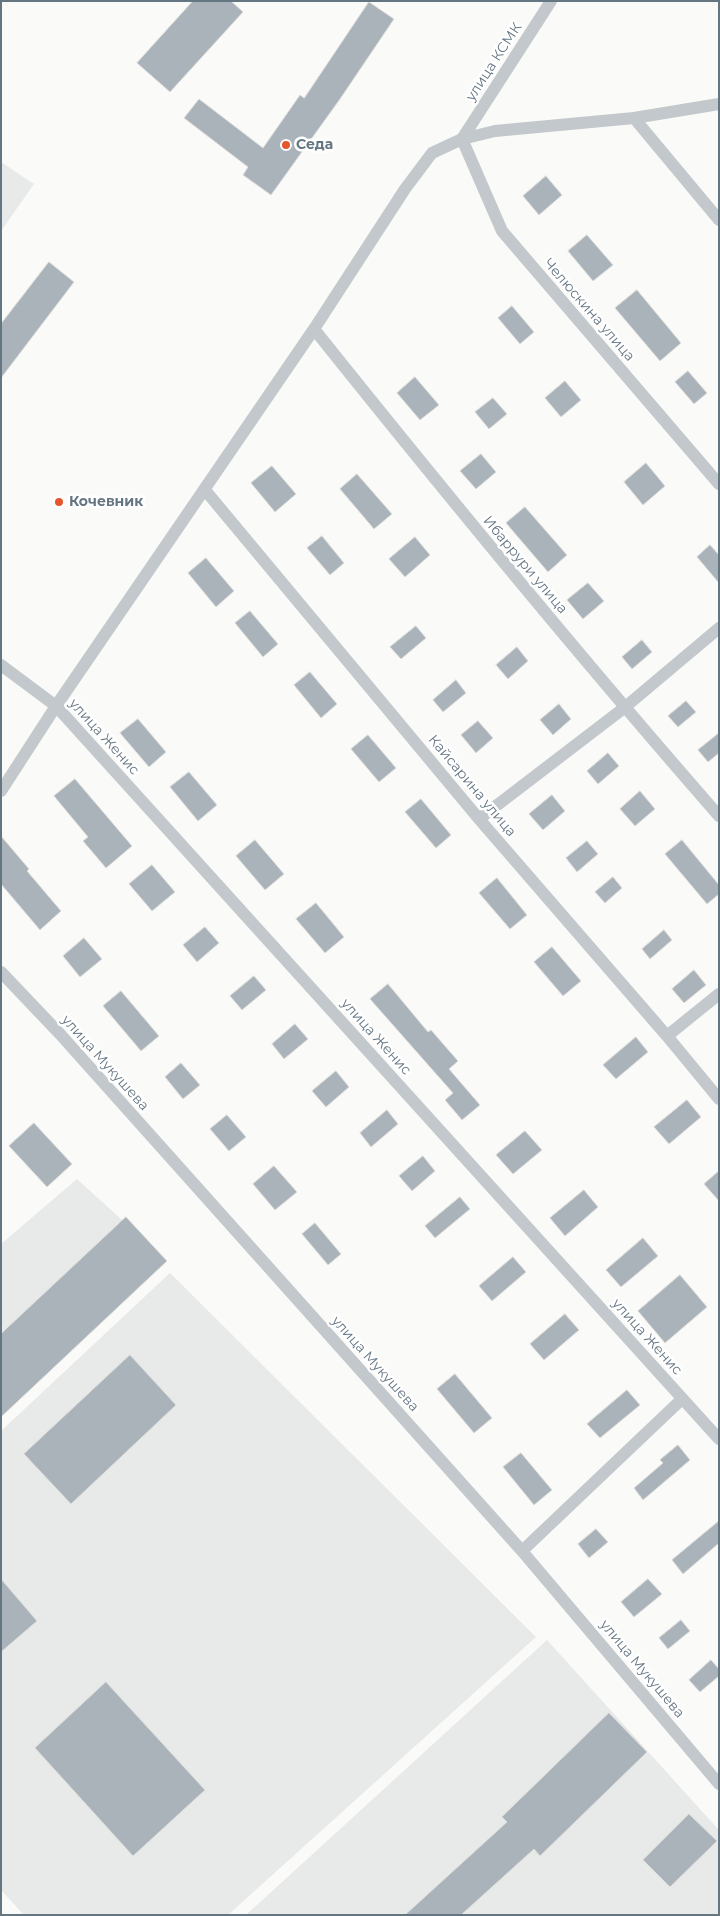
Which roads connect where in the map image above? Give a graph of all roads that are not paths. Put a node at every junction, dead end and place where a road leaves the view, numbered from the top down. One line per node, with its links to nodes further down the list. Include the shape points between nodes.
1 (551, 1): 4 (street, улица КСМК)
2 (719, 104): 3 (street)
3 (634, 118): 4 (street, via 495,131); 5 (street)
4 (462, 139): 6 (street, via 432,153 404,189); 7 (street, Челюскина улица, via 502,231)
5 (719, 220)
6 (314, 329): 8 (street); 12 (street, Ибаррури улица)
7 (719, 484)
8 (205, 490): 11 (street); 15 (street, Кайсарина улица)
9 (719, 628): 12 (street)
10 (1, 665): 11 (street, улица Женис)
11 (56, 706): 13 (street); 20 (street, улица Женис)
12 (624, 708): 14 (street, Ибаррури улица); 15 (street)
13 (1, 792)
14 (719, 816)
15 (479, 819): 18 (street, Кайсарина улица)
16 (1, 972): 22 (street, улица Мукушева)
17 (719, 994): 18 (street)
18 (667, 1036): 19 (street, Кайсарина улица)
19 (719, 1099)
20 (682, 1399): 21 (street, улица Женис); 22 (street)
21 (719, 1439)
22 (522, 1551): 23 (street, улица Мукушева)
23 (719, 1784)

